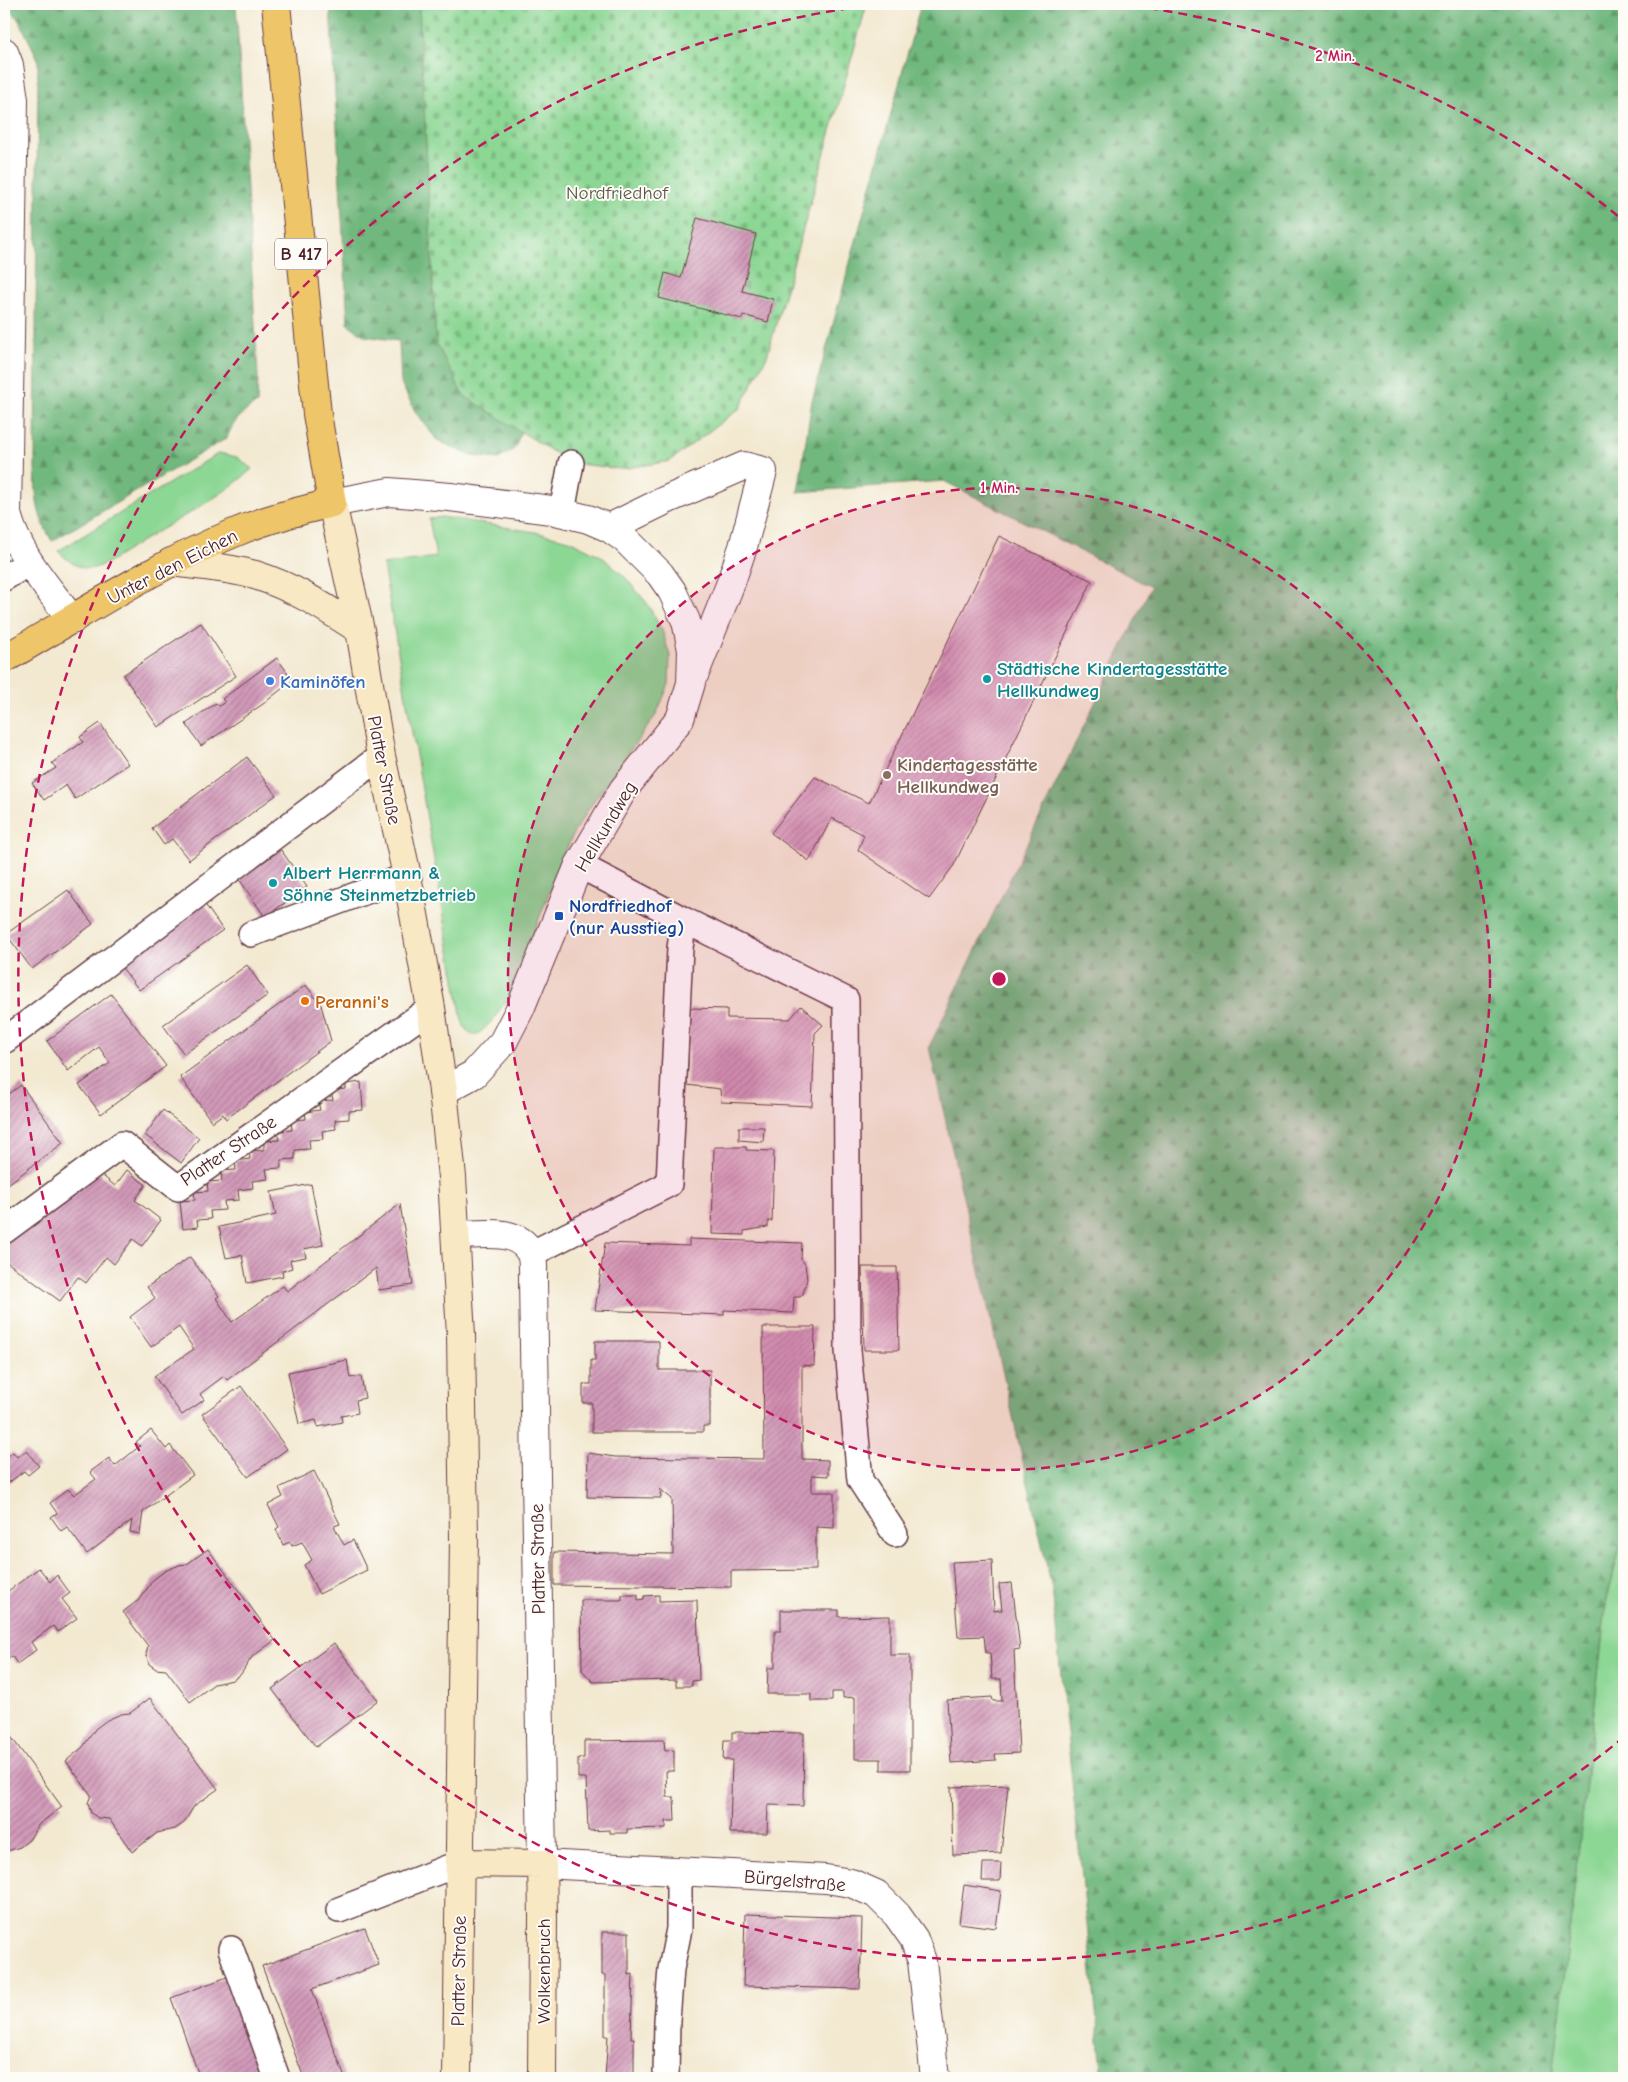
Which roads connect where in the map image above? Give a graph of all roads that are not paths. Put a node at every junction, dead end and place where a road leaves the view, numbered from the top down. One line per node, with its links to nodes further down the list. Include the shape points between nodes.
1 (276, 4): 5 (main road, B 417, via 317,414)
2 (4, 52): 3 (street, via 10,65)
3 (9, 95): 7 (street)
4 (571, 463): 6 (lane)
5 (332, 502): 6 (street, Hellkundweg, via 389,492); 10 (main road, Unter den Eichen, via 243,529); 13 (main road, Platter Straße)
6 (562, 512): 8 (street, Hellkundweg)
7 (5, 514): 9 (street)
8 (609, 528): 15 (street, Hellkundweg, via 640,553 672,590 686,621 692,650); 15 (street, Hellkundweg, via 744,466 763,470 743,547)
9 (30, 562): 11 (lane); 12 (street)
10 (171, 562): 12 (main road, Unter den Eichen); 13 (main road, via 233,570 273,581 297,591)
11 (4, 578)
12 (72, 620): 14 (main road, Unter den Eichen)
13 (360, 630): 16 (main road, Platter Straße)
14 (4, 659)
15 (691, 683): 17 (street, Hellkundweg, via 680,719 623,790)
16 (381, 756): 18 (main road, Platter Straße); 22 (lane)
17 (579, 865): 19 (lane); 23 (street, Hellkundweg, via 520,1010 503,1042 474,1074)
18 (407, 876): 20 (lane); 21 (main road, Platter Straße)
19 (684, 920): 26 (lane, via 669,1184); 27 (lane, via 846,1000 848,1350 860,1480)
20 (251, 934)
21 (431, 1008): 23 (main road, Platter Straße); 24 (lane, Platter Straße, via 178,1188 122,1144)
22 (4, 1041)
23 (443, 1091): 25 (main road, Platter Straße)
24 (4, 1231)
25 (456, 1235): 26 (street, via 503,1234 519,1240); 28 (main road, Platter Straße, via 464,1538)
26 (531, 1254): 29 (street, Platter Straße)
27 (895, 1534)
28 (460, 1863): 29 (main road); 31 (lane); 34 (main road, Platter Straße)
29 (542, 1864): 30 (street, Bürgelstraße); 35 (main road, Wolkenbruch)
30 (679, 1872): 36 (lane, via 679,1930 671,1969); 37 (street, Bürgelstraße, via 826,1879 851,1883 876,1894 914,1939 922,1961)
31 (338, 1910)
32 (230, 1949): 33 (lane)
33 (277, 2078)
34 (457, 2078)
35 (542, 2078)
36 (666, 2078)
37 (934, 2078)

